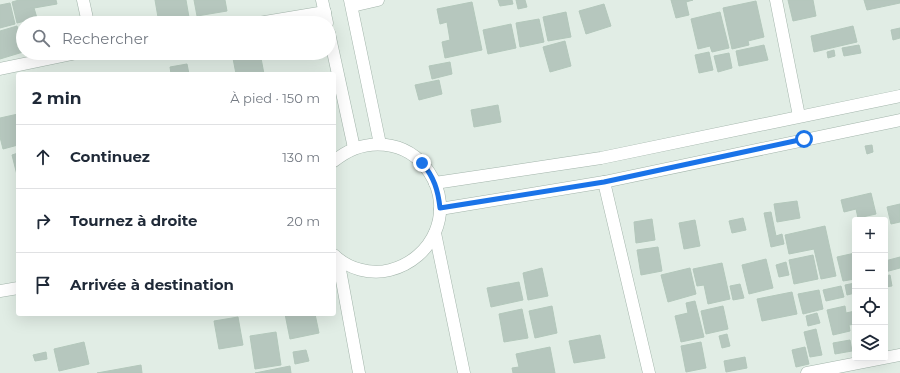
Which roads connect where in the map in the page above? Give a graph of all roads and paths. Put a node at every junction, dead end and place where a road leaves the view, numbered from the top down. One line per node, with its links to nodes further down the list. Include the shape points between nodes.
1 (83, 0): 6 (street)
2 (322, 0): 7 (street)
3 (378, 0): 5 (street)
4 (776, 0): 12 (street)
5 (351, 3): 14 (street)
6 (86, 16)
7 (326, 16)
8 (43, 60): 10 (street)
9 (335, 60): 15 (street)
10 (0, 69)
11 (900, 96): 12 (street)
12 (799, 116): 18 (street, via 601,158)
13 (900, 120): 17 (street)
14 (380, 144): 15 (street); 18 (street, via 413,155 430,172)
15 (354, 148): 16 (street)
16 (336, 159)
17 (604, 182): 19 (street); 28 (street)
18 (435, 183): 19 (street)
19 (440, 208): 20 (street)
20 (435, 233): 21 (street, via 421,254 411,262 387,271 362,270); 27 (street)
21 (336, 257): 26 (street)
22 (16, 288): 23 (street)
23 (0, 292)
24 (900, 355): 25 (street)
25 (814, 372)
26 (360, 373)
27 (464, 373)
28 (649, 373)

